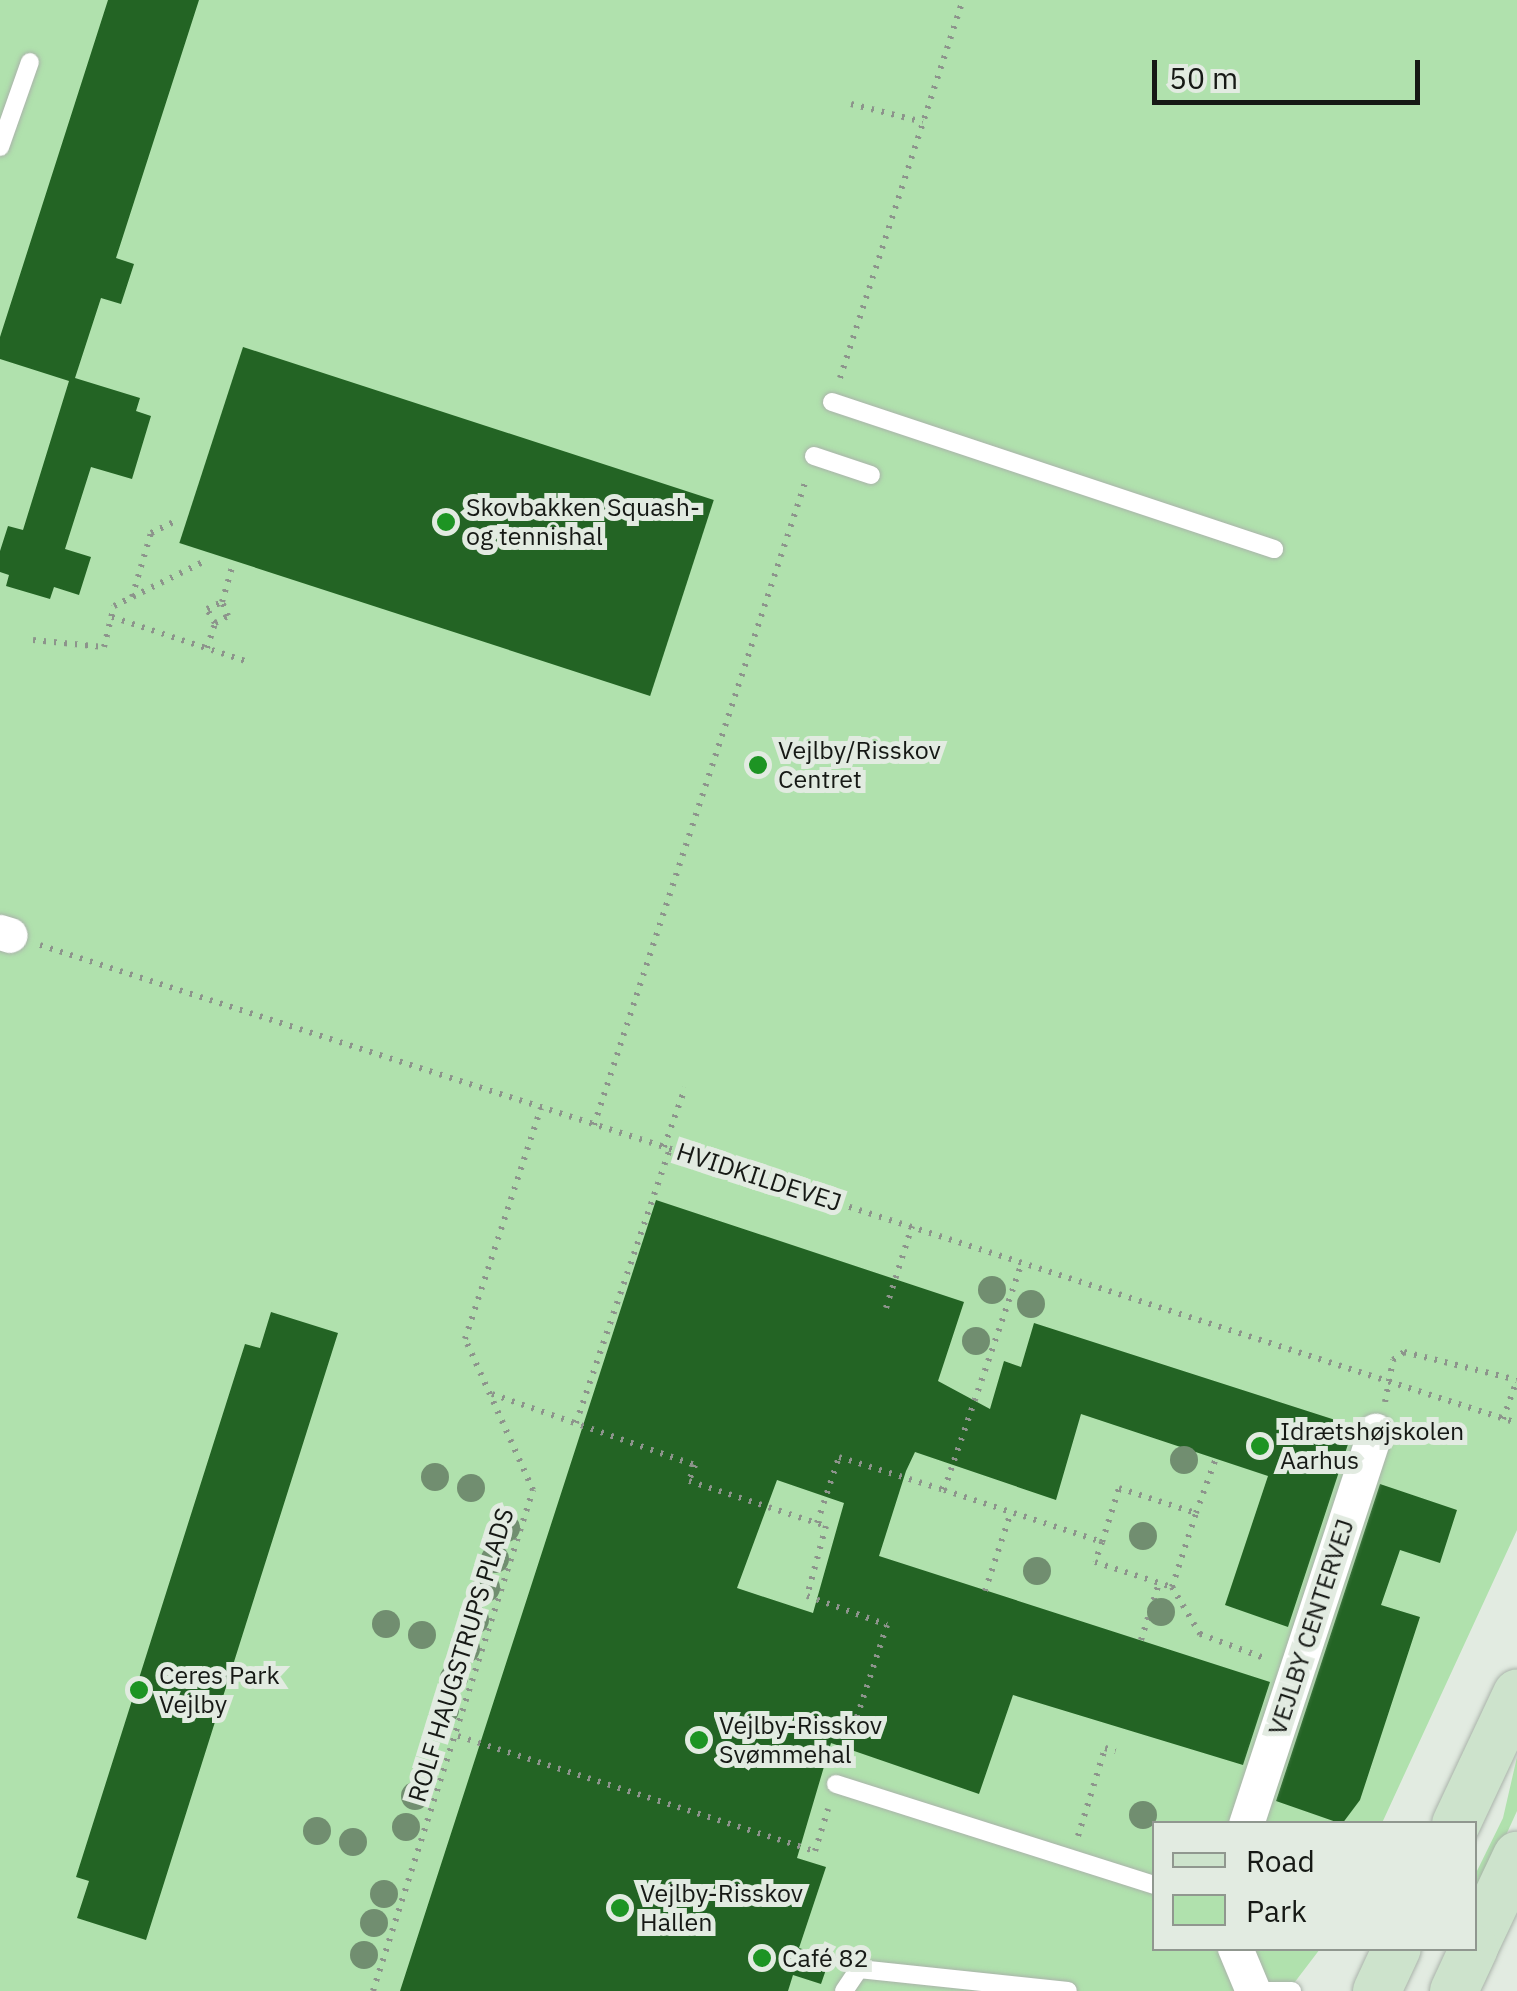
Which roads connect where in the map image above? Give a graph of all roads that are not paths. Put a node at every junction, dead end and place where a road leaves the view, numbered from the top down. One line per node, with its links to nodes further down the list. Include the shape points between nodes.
1 (30, 62): 2 (lane)
2 (0, 148)
3 (832, 402): 6 (lane)
4 (814, 456): 5 (lane)
5 (872, 475)
6 (1274, 550)
7 (1375, 1430): 10 (street, VEJLBY CENTERVEJ)
8 (1517, 1694): 11 (street)
9 (836, 1784): 13 (lane)
10 (1247, 1821)
11 (1457, 1821)
12 (1517, 1856): 14 (street)
13 (1152, 1884)
14 (1477, 1942)
15 (1236, 1951): 20 (street)
16 (1396, 1951): 22 (street)
17 (1473, 1951): 23 (street)
18 (844, 1991): 19 (lane, via 858,1970)
19 (1068, 1991)
20 (1253, 1991): 21 (lane)
21 (1292, 1991)
22 (1377, 1991)
23 (1454, 1991)

